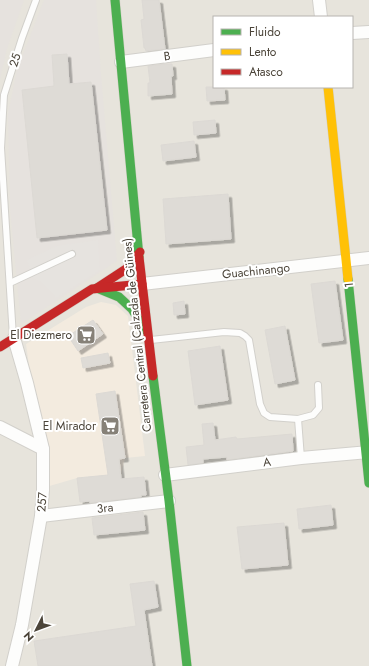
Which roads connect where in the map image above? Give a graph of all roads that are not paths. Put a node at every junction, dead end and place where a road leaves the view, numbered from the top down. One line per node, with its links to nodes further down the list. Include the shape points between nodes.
1 (36, 0): 10 (lane, 25, via 4,95)
2 (115, 0): 8 (main road, Carretera Central (Calzada de Güines))
3 (319, 0): 4 (street)
4 (321, 16)
5 (369, 32): 6 (street)
6 (353, 33)
7 (213, 50): 8 (street, B)
8 (121, 62): 11 (main road, Carretera Central (Calzada de Güines))
9 (328, 88): 14 (main road, 1)
10 (1, 147): 15 (lane, 25)
11 (140, 252): 16 (main road, Carretera Central (Calzada de Güines)); 17 (main road, via 128,269)
12 (72, 254): 15 (lane)
13 (369, 258): 14 (street, Guachinango)
14 (347, 261): 16 (street, Guachinango); 25 (main road, 1)
15 (10, 283): 18 (lane, 25)
16 (142, 284): 17 (main road); 19 (main road, Carretera Central (Calzada de Güines))
17 (97, 288): 18 (main road); 19 (main road, via 119,297 129,305)
18 (14, 338): 20 (main road); 24 (street, 257, via 28,383)
19 (148, 338): 22 (lane, via 240,333 249,340 260,404 264,413 270,417); 27 (main road, Carretera Central (Calzada de Güines))
20 (0, 347)
21 (318, 385): 22 (lane, via 319,408 313,415)
22 (298, 418): 26 (lane)
23 (0, 427): 24 (street)
24 (43, 450): 30 (street, 257)
25 (367, 452): 26 (street, A); 28 (main road, 1)
26 (300, 458): 27 (street, A)
27 (166, 474): 29 (main road, Carretera Central (Calzada de Güines))
28 (369, 483)
29 (169, 501): 30 (street, 3ra); 32 (main road, Carretera Central (Calzada de Güines))
30 (41, 516): 31 (street, 257, via 22,625)
31 (12, 666)
32 (187, 666)

